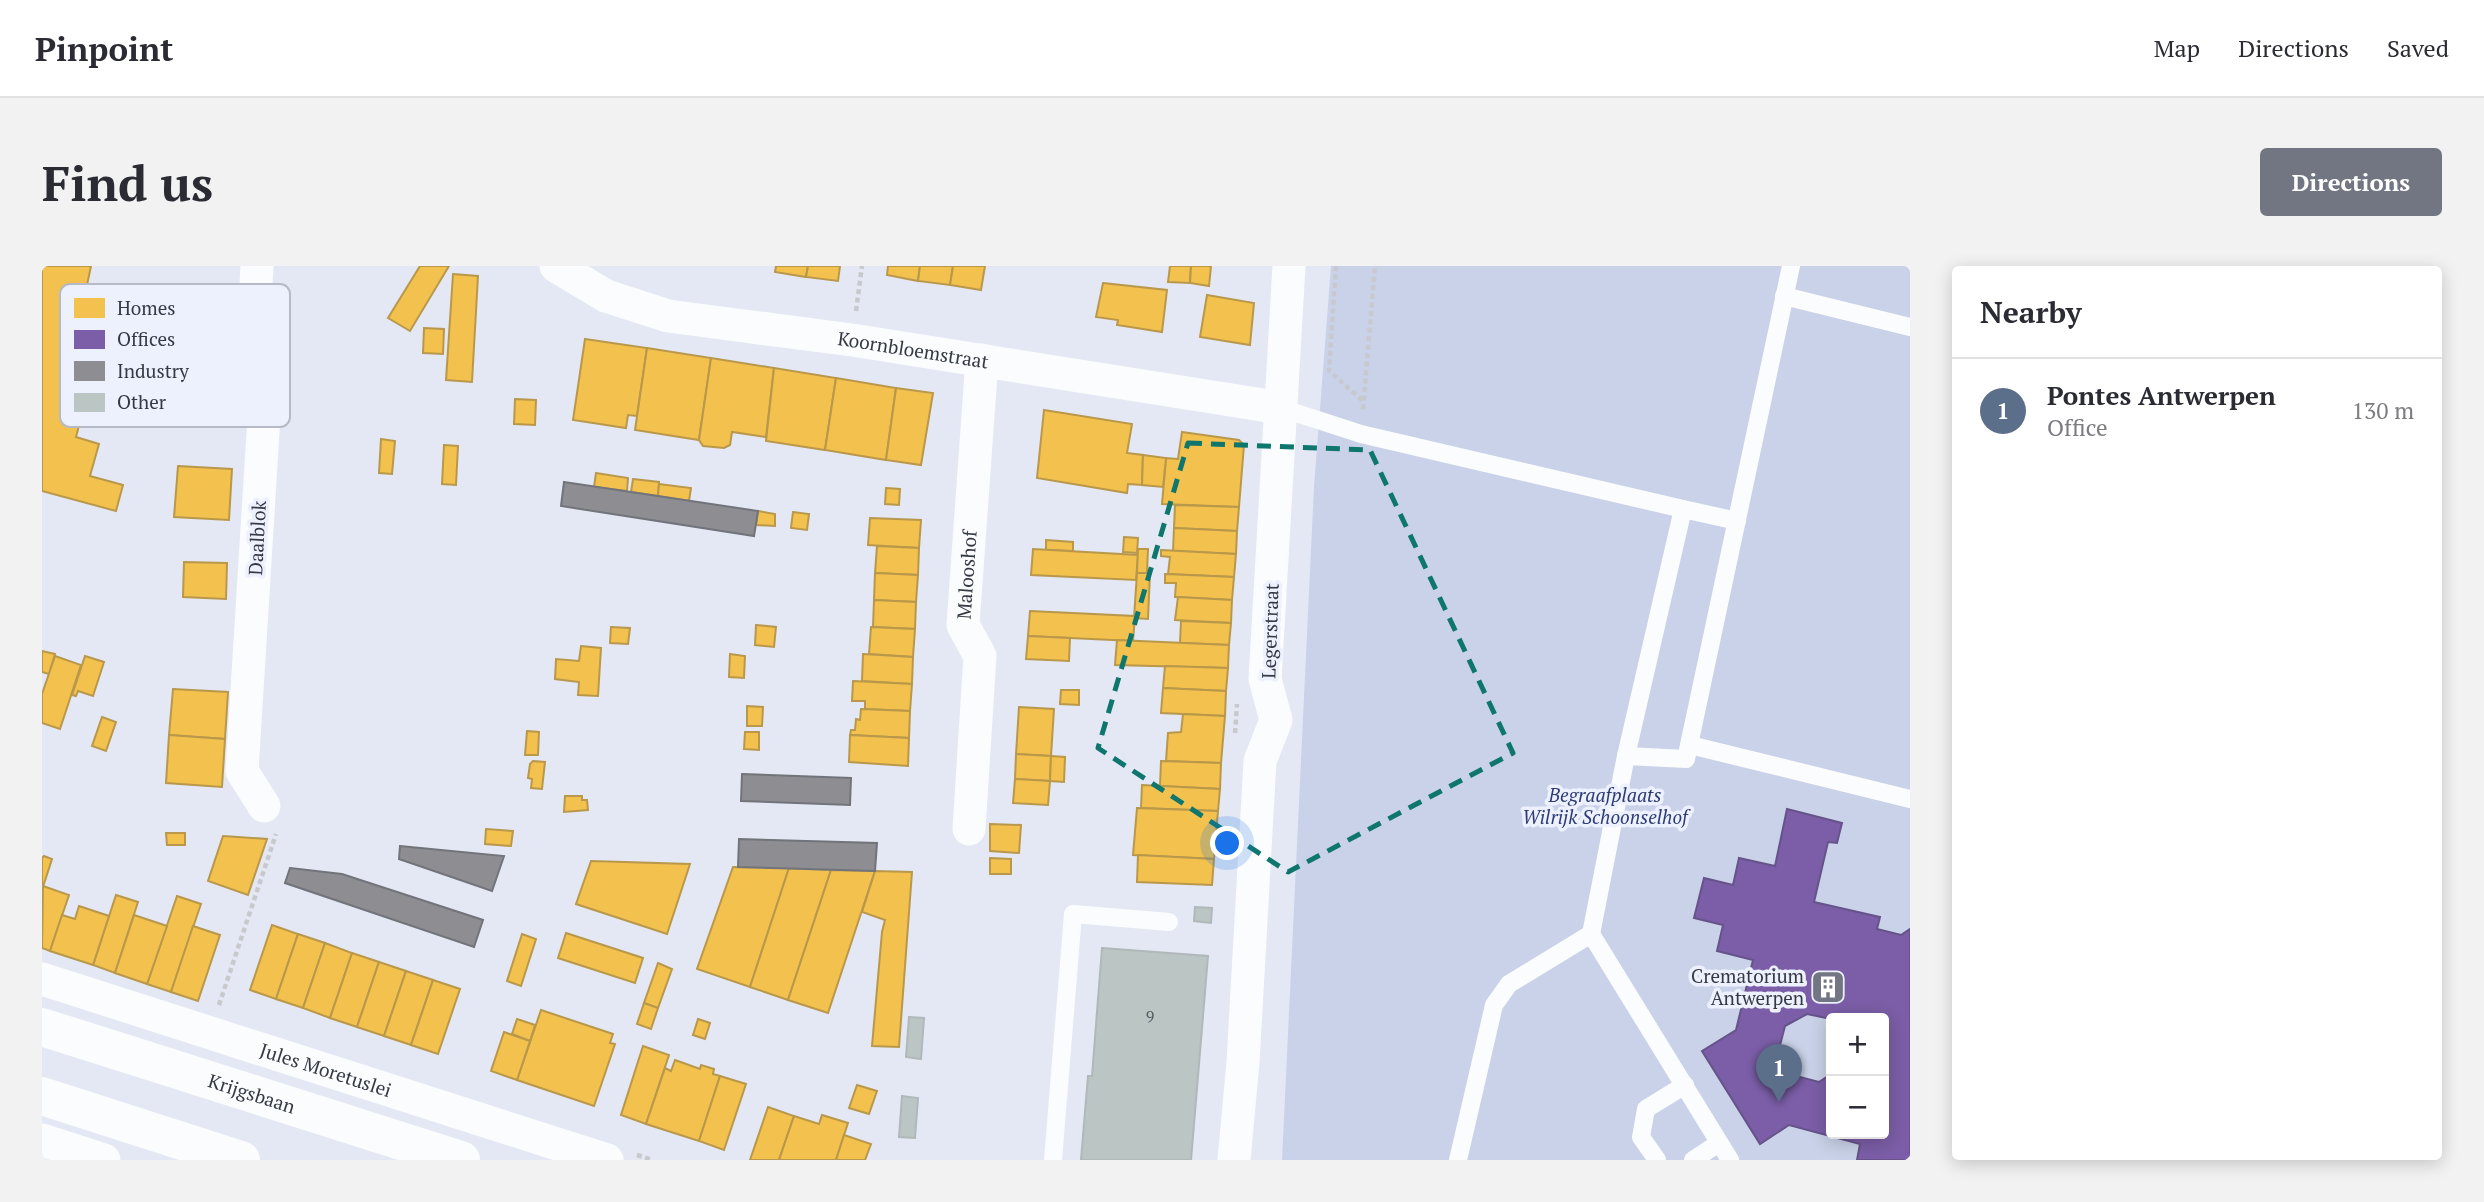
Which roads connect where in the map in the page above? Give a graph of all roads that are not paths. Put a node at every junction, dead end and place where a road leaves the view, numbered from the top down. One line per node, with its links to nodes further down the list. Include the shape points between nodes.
1 (257, 266): 5 (street, Daalblok)
2 (556, 266): 8 (street, Koornbloemstraat, via 606,296 668,316)
3 (1289, 266): 9 (street, Legerstraat)
4 (1791, 266): 6 (lane)
5 (256, 284)
6 (1784, 296): 7 (lane); 12 (lane)
7 (1910, 327)
8 (982, 360): 9 (street, Koornbloemstraat); 17 (street, Malooshof, via 963,625 981,656)
9 (1281, 408): 11 (lane, via 1361,434); 31 (street, Legerstraat, via 1265,679 1276,720 1260,761)
10 (263, 427): 16 (street, Daalblok, via 242,771)
11 (1683, 509): 12 (lane); 14 (lane)
12 (1737, 521): 13 (lane)
13 (1690, 745): 14 (lane, via 1686,759); 15 (lane)
14 (1626, 756): 19 (lane)
15 (1910, 799)
16 (264, 806)
17 (969, 829)
18 (1168, 922): 30 (lane, via 1073,915)
19 (1591, 934): 22 (lane); 32 (lane, via 1509,984 1494,1005)
20 (42, 979): 29 (street, Jules Moretuslei)
21 (42, 1027): 28 (main road, Krijgsbaan)
22 (1685, 1085): 25 (lane); 33 (lane, via 1646,1109 1641,1137)
23 (42, 1096): 27 (main road)
24 (42, 1140): 26 (street)
25 (1719, 1143): 34 (lane); 35 (lane)
26 (104, 1160)
27 (242, 1160)
28 (461, 1160)
29 (607, 1160)
30 (1053, 1160)
31 (1234, 1160)
32 (1458, 1160)
33 (1657, 1160)
34 (1693, 1160)
35 (1730, 1160)

